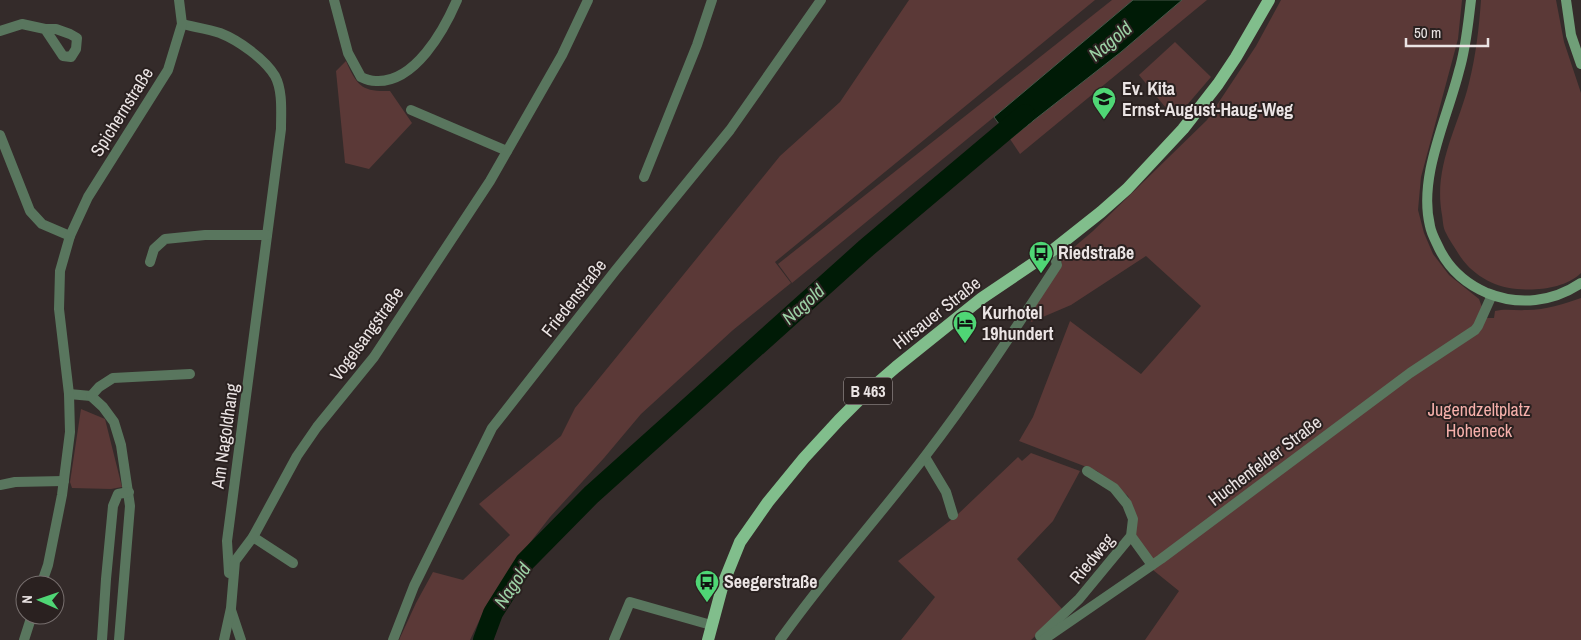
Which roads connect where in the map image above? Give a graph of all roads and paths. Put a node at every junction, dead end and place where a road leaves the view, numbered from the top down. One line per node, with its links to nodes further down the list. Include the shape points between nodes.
1 (179, 0): 10 (street, Spichernstraße)
2 (334, 0): 3 (street, via 348,53 361,77 375,82 409,71 434,44)
3 (458, 0)
4 (588, 0): 16 (street, Vogelsangstraße, via 562,55)
5 (712, 0): 17 (street)
6 (821, 0): 46 (street, Friedenstraße, via 730,130 492,428 414,586)
7 (1269, 0): 20 (main road, Hirsauer Straße / B 463, via 1218,84 1178,135 1127,189)
8 (1471, 0): 23 (main road, via 1460,70 1435,150 1427,201 1430,227 1448,263 1469,284)
9 (1566, 0): 13 (main road, via 1570,35)
10 (182, 24): 18 (street, Am Nagoldhang, via 220,33 251,51 275,76 281,97 281,129); 19 (street, Spichernstraße, via 168,70 88,197)
11 (45, 29): 12 (street, via 22,24)
12 (0, 31)
13 (1581, 64)
14 (411, 110): 16 (street)
15 (0, 134): 19 (street, via 30,211 42,224)
16 (507, 151): 34 (street, Vogelsangstraße, via 374,357 297,456)
17 (644, 177)
18 (267, 235): 21 (street, via 166,239 154,249); 38 (street, Am Nagoldhang, via 227,541)
19 (70, 236): 25 (street, Spichernstraße, via 60,271 59,309)
20 (1053, 250): 27 (street, via 1057,265 1009,339); 40 (main road, Hirsauer Straße / B 463, via 982,298 896,367 839,420 753,521 722,584)
21 (150, 262)
22 (1581, 283): 23 (main road, via 1561,294 1537,301 1518,301)
23 (1492, 295): 36 (street, Huchenfelder Straße, via 1475,330 1410,373)
24 (190, 374): 26 (street, via 113,378)
25 (69, 394): 26 (street); 29 (street, Spichernstraße, via 70,432)
26 (91, 396): 31 (street, via 114,422)
27 (924, 457): 32 (street, via 946,492); 49 (street)
28 (1087, 471): 33 (street, Riedweg, via 1114,488 1126,504 1133,519)
29 (64, 481): 30 (street); 37 (street, Spichernstraße)
30 (0, 485)
31 (129, 492): 42 (street, via 118,494 113,506); 43 (street)
32 (954, 515)
33 (1132, 536): 36 (street); 50 (street, Riedweg, via 1079,600)
34 (253, 537): 35 (street); 38 (street, Vogelsangstraße, via 235,561)
35 (293, 562)
36 (1152, 565): 51 (street, Huchenfelder Straße)
37 (44, 575)
38 (231, 608): 44 (street); 45 (street, Am Nagoldhang)
39 (29, 625): 41 (street)
40 (711, 625): 47 (street, via 630,602); 48 (main road, Hirsauer Straße / B 463)
41 (24, 640)
42 (102, 640)
43 (119, 640)
44 (224, 640)
45 (241, 640)
46 (393, 640)
47 (614, 640)
48 (708, 640)
49 (780, 640)
50 (1036, 640)
51 (1043, 640)

